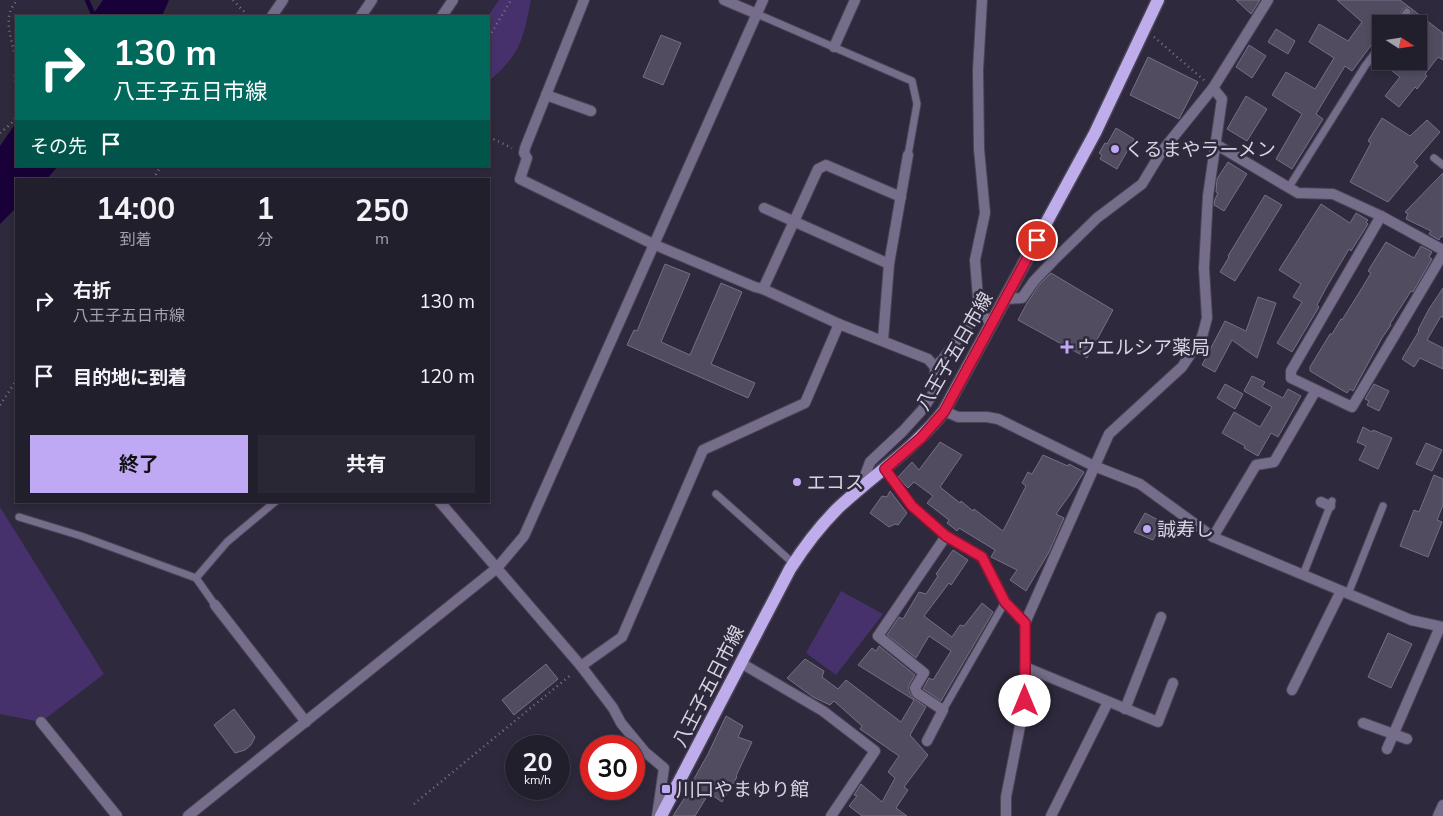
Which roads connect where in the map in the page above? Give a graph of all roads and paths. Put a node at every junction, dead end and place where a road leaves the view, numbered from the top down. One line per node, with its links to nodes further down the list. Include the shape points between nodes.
1 (18, 0): 24 (path, via 7,20)
2 (233, 0): 16 (path)
3 (283, 0): 17 (street)
4 (372, 0): 18 (street)
5 (453, 0): 19 (street)
6 (511, 0): 21 (path)
7 (584, 0): 27 (street)
8 (724, 0): 15 (street)
9 (763, 0): 15 (street)
10 (855, 0): 23 (street)
11 (982, 0): 52 (street, via 978,70 979,150 985,213 975,260)
12 (1158, 0): 51 (main road, 八王子五日市線, via 1095,133)
13 (1268, 0): 26 (street)
14 (1407, 12): 20 (lane)
15 (757, 14): 23 (lane); 46 (street)
16 (247, 15)
17 (273, 15)
18 (362, 15)
19 (443, 15)
20 (1405, 15)
21 (490, 34)
22 (1152, 36): 26 (path)
23 (834, 47): 36 (lane, via 912,81 917,104)
24 (15, 57)
25 (1372, 57): 41 (lane)
26 (1213, 88): 34 (street, via 1222,99); 51 (street, via 1162,151 1142,184 1097,218 1054,260 1022,298)
27 (546, 95): 29 (street); 35 (street)
28 (15, 104): 30 (path)
29 (591, 111)
30 (15, 117)
31 (15, 117): 32 (path)
32 (0, 133)
33 (490, 137): 35 (path)
34 (1216, 145): 41 (street); 61 (street, via 1208,196 1204,268 1207,318 1202,337 1182,367 1109,434)
35 (524, 153): 46 (street, via 527,158 520,179)
36 (908, 155): 42 (street)
37 (1434, 158): 38 (lane)
38 (1443, 165)
39 (160, 167): 40 (path)
40 (154, 178)
41 (1289, 187): 44 (street, via 1298,193 1333,194)
42 (900, 197): 45 (street, via 826,165 818,169); 49 (street)
43 (764, 208): 45 (street)
44 (1381, 216): 47 (street); 58 (street, via 1291,371 1291,378)
45 (794, 222): 49 (street); 50 (street)
46 (653, 244): 50 (street); 73 (street, via 524,536)
47 (1443, 250)
48 (1443, 254): 58 (street, via 1352,407)
49 (889, 264): 55 (street)
50 (763, 289): 53 (street)
51 (1006, 299): 54 (main road, 八王子五日市線)
52 (979, 311): 54 (street); 56 (street)
53 (839, 324): 55 (street); 83 (street, via 804,403 703,450 622,637)
54 (992, 324): 60 (main road, 八王子五日市線)
55 (883, 340): 56 (street, via 928,359)
56 (935, 367): 63 (street, via 934,392 918,415 870,462)
57 (15, 383): 59 (path)
58 (1316, 390): 71 (street, via 1274,462 1256,465)
59 (0, 406)
60 (944, 412): 61 (street, via 958,418 998,419); 62 (main road, 八王子五日市線, via 921,438)
61 (1094, 466): 71 (street, via 1148,489); 80 (street)
62 (885, 469): 63 (main road, 八王子五日市線); 70 (lane, via 912,506)
63 (860, 489): 72 (main road, 八王子五日市線, via 818,531)
64 (716, 494): 72 (lane)
65 (274, 503): 75 (lane, via 228,542)
66 (442, 503): 73 (street)
67 (1327, 503): 74 (lane)
68 (1383, 506): 76 (lane)
69 (19, 516): 75 (lane)
70 (946, 536): 77 (street, via 982,557); 89 (street, via 878,636 924,673 916,693)
71 (1213, 537): 74 (street)
72 (794, 564): 82 (main road, 八王子五日市線)
73 (497, 568): 83 (street); 91 (street)
74 (1303, 575): 76 (street)
75 (196, 578): 78 (lane)
76 (1344, 592): 81 (street, via 1411,620); 86 (street)
77 (1005, 602): 80 (street); 89 (lane)
78 (215, 605): 91 (street)
79 (1161, 617): 88 (street)
80 (1025, 623): 84 (street)
81 (1442, 624): 93 (street)
82 (742, 664): 102 (main road, 八王子五日市線); 103 (street, via 823,711 875,751)
83 (581, 666): 97 (path); 101 (street, via 621,723 645,752 664,768)
84 (1025, 667): 87 (street); 104 (street, via 1025,701 1006,797)
85 (1173, 683): 88 (street, via 1158,722)
86 (1292, 690)
87 (1108, 702): 88 (street); 105 (street)
88 (1125, 708)
89 (943, 710): 95 (street)
90 (41, 722): 99 (street)
91 (306, 722): 100 (street)
92 (1363, 722): 93 (street)
93 (1394, 734): 94 (street); 96 (street)
94 (1407, 739)
95 (927, 741)
96 (1387, 749)
97 (414, 804)
98 (1443, 805): 106 (street)
99 (117, 816)
100 (188, 816)
101 (657, 816)
102 (661, 816)
103 (831, 816)
104 (1006, 816)
105 (1051, 816)
106 (1438, 816)

